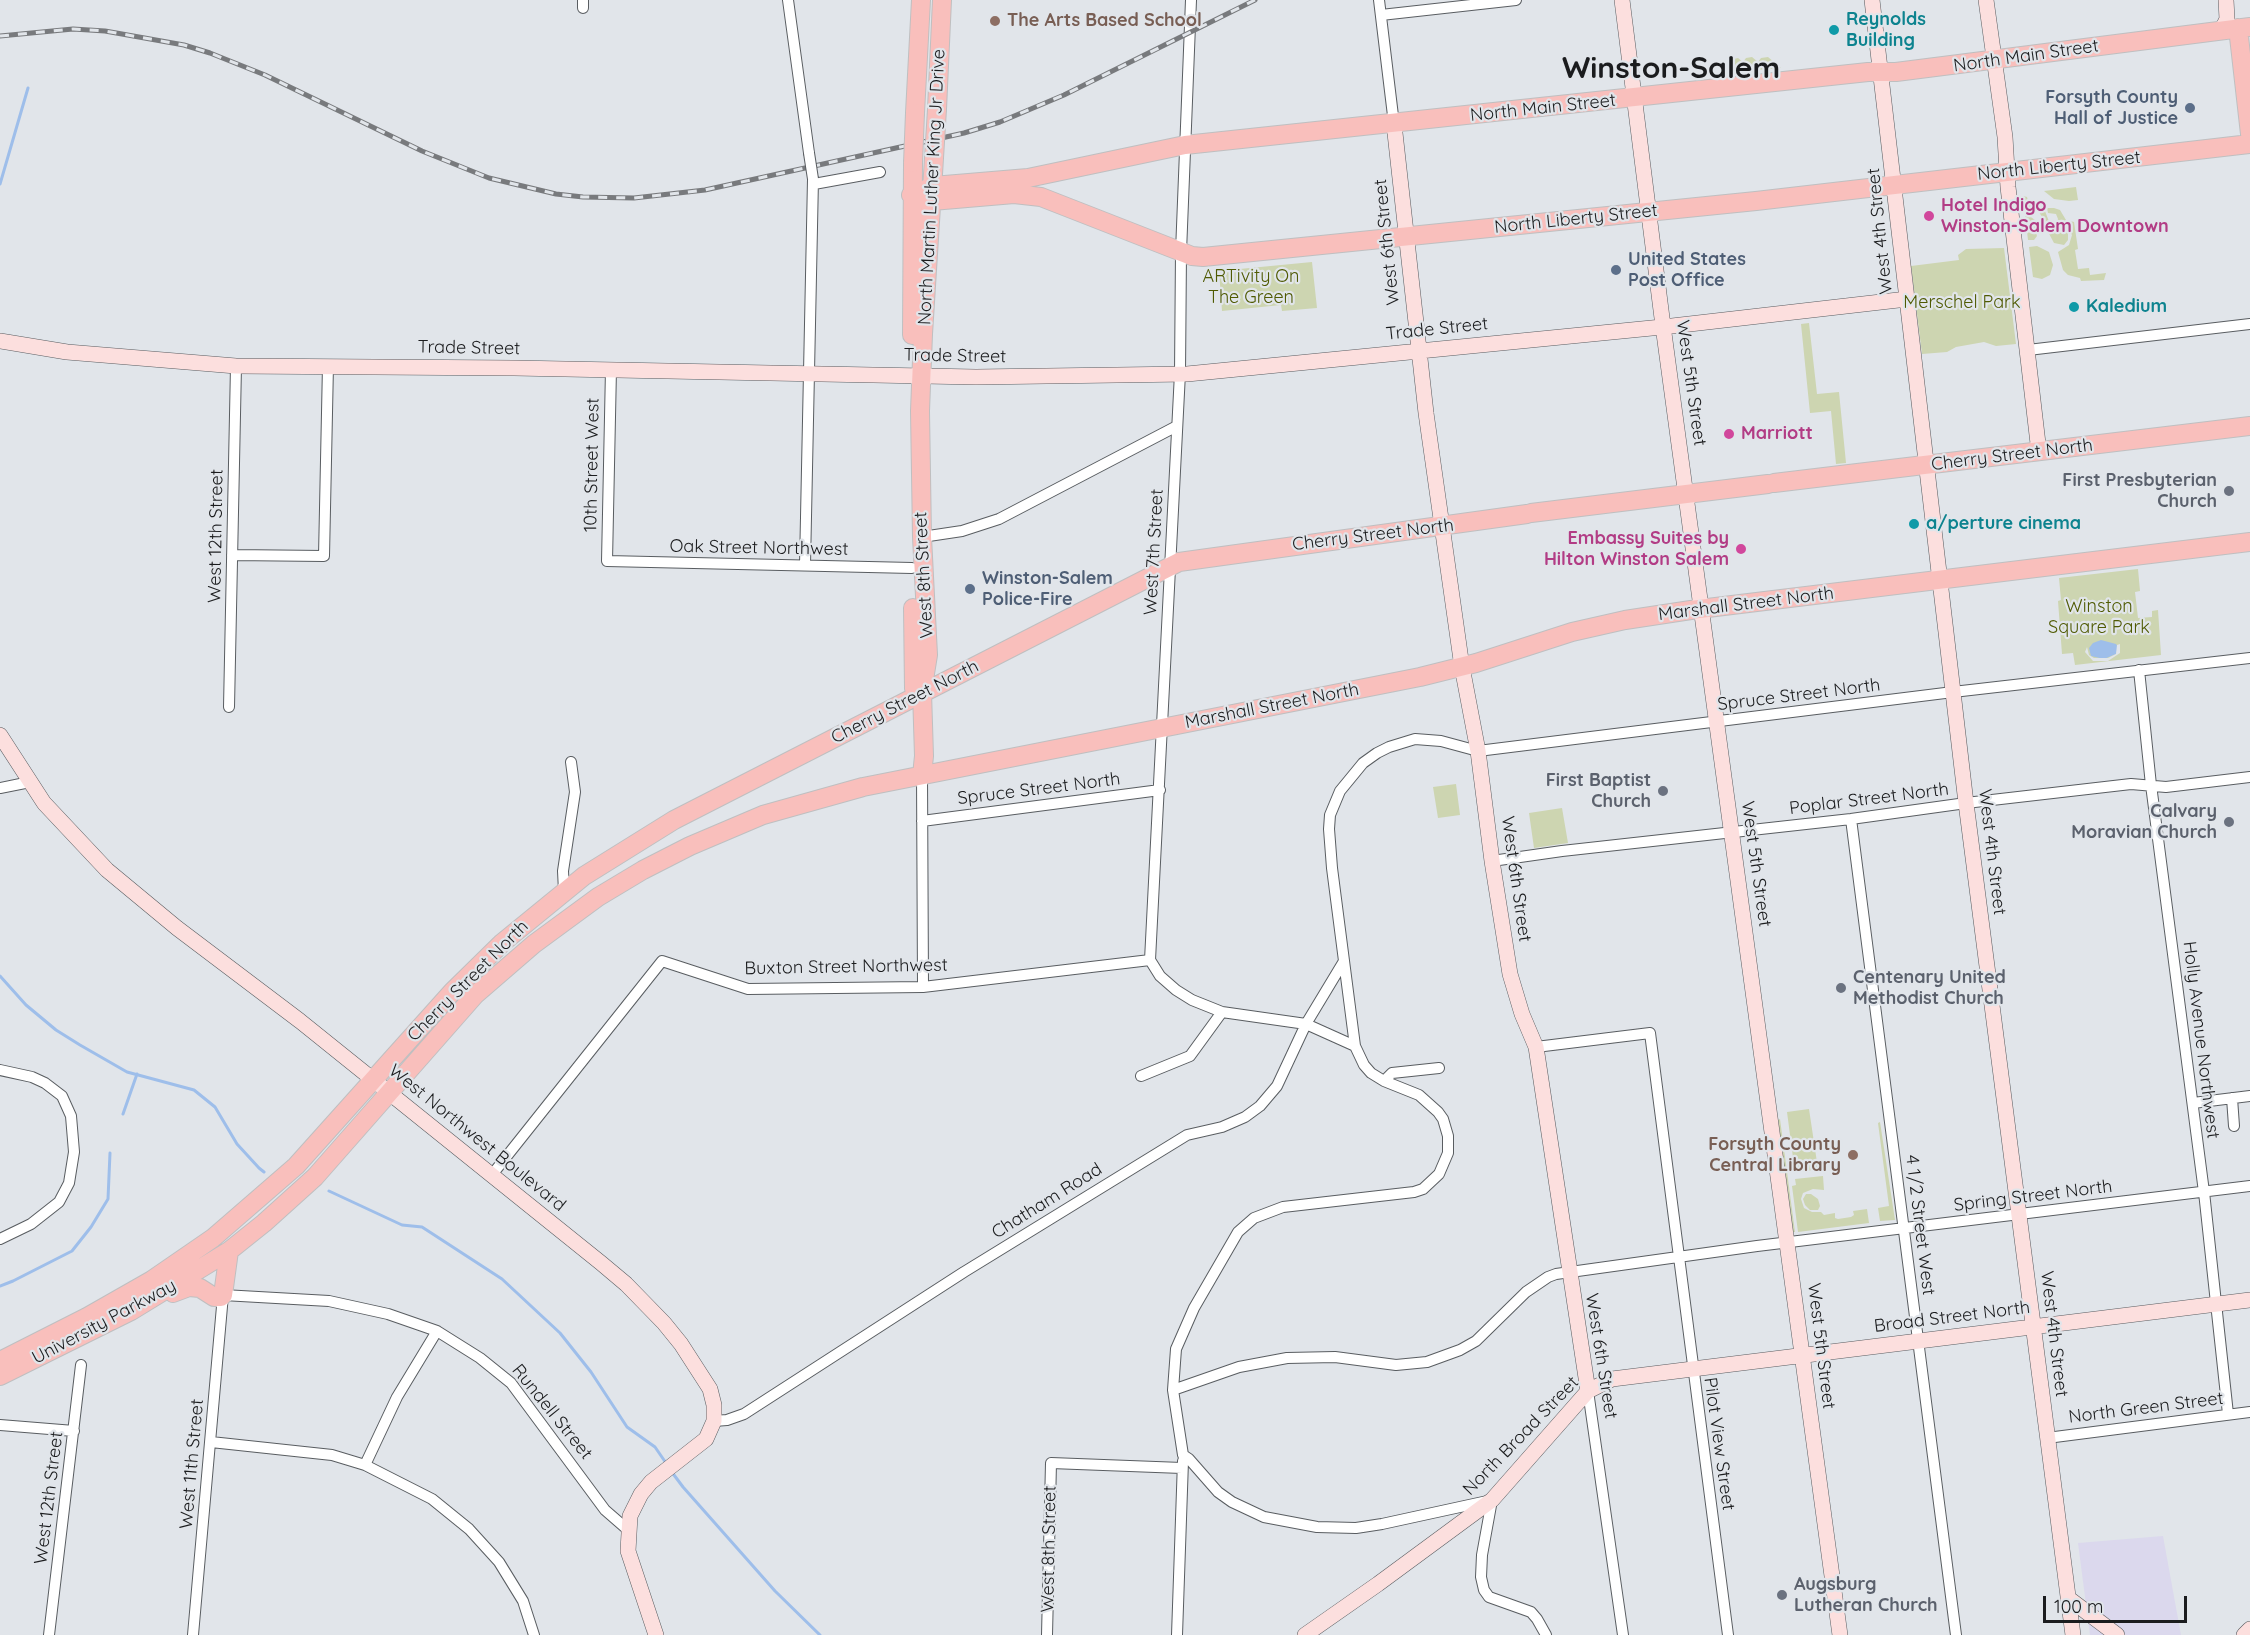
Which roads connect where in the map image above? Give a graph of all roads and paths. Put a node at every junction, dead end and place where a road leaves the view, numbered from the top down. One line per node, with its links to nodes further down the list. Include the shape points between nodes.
1 (788, 0): 24 (street, bridge)
2 (921, 0): 27 (main road, North Martin Luther King Jr Drive, bridge)
3 (942, 0): 26 (main road, North Martin Luther King Jr Drive, bridge)
4 (1191, 0): 20 (street, West 7th Street)
5 (1379, 0): 12 (street)
6 (1516, 0): 12 (street)
7 (1622, 0): 16 (main road, West 5th Street)
8 (1872, 0): 15 (main road, West 4th Street)
9 (1986, 0): 14 (main road)
10 (2226, 0): 13 (main road, via 2227,16)
11 (2236, 0): 13 (main road)
12 (1381, 15): 17 (street)
13 (2237, 29): 14 (main road, North Main Street); 18 (main road)
14 (1995, 61): 15 (main road, North Main Street); 23 (main road)
15 (1881, 72): 16 (main road, North Main Street); 25 (main road, West 4th Street)
16 (1635, 98): 17 (main road, North Main Street); 29 (main road, West 5th Street)
17 (1394, 124): 20 (main road, North Main Street); 30 (main road, West 6th Street)
18 (2250, 134)
19 (2250, 144): 23 (main road, North Liberty Street)
20 (1185, 145): 22 (main road, North Main Street); 31 (street, West 7th Street)
21 (880, 172): 24 (street)
22 (1057, 173): 26 (main road, North Main Street); 28 (main road, via 1052,186)
23 (2007, 173): 25 (main road, North Liberty Street); 36 (main road)
24 (814, 182): 41 (street)
25 (1895, 185): 29 (main road, North Liberty Street); 32 (main road, West 4th Street)
26 (932, 193): 27 (main road, North Main Street); 28 (main road, North Liberty Street, via 1023,194); 43 (main road, North Martin Luther King Jr Drive)
27 (911, 195): 43 (main road, North Martin Luther King Jr Drive)
28 (1058, 202): 31 (main road, North Liberty Street)
29 (1648, 212): 30 (main road, North Liberty Street); 34 (main road, West 5th Street)
30 (1407, 236): 31 (main road, North Liberty Street, via 1203,257); 37 (main road, West 6th Street)
31 (1181, 252): 42 (street, West 7th Street)
32 (1907, 299): 34 (main road, Trade Street); 47 (main road, West 4th Street)
33 (2250, 324): 36 (street)
34 (1664, 326): 37 (main road, Trade Street); 48 (main road, West 5th Street)
35 (0, 341): 39 (main road, Trade Street, via 67,352)
36 (2028, 350): 46 (main road)
37 (1419, 351): 42 (main road, Trade Street); 49 (main road, West 6th Street)
38 (328, 365): 39 (main road, Trade Street); 40 (main road, Trade Street); 52 (street, via 324,556)
39 (236, 366): 52 (street, West 12th Street)
40 (611, 369): 41 (main road, Trade Street); 53 (street, 10th Street West)
41 (810, 373): 43 (main road, Trade Street); 54 (street)
42 (1179, 374): 43 (main road, Trade Street); 44 (street, West 7th Street)
43 (916, 375): 50 (main road, West 8th Street); 56 (main road, West 8th Street, via 909,447)
44 (1177, 426): 50 (street, via 999,519); 55 (street, West 7th Street)
45 (2250, 426): 46 (main road, Cherry Street North)
46 (2038, 452): 47 (main road, Cherry Street North)
47 (1927, 466): 48 (main road, Cherry Street North); 57 (main road, West 4th Street)
48 (1686, 493): 49 (main road, Cherry Street North); 58 (main road, West 5th Street)
49 (1443, 526): 55 (main road, Cherry Street North, via 1196,558); 61 (main road, West 6th Street)
50 (922, 537): 59 (main road, West 8th Street)
51 (2250, 542): 57 (main road, Marshall Street North)
52 (232, 555): 66 (street, West 12th Street)
53 (607, 561): 54 (street, Oak Street Northwest)
54 (805, 565): 56 (street, Oak Street Northwest)
55 (1170, 565): 63 (main road, Cherry Street North); 68 (street, West 7th Street)
56 (912, 568): 65 (main road, West 8th Street)
57 (1941, 580): 58 (main road, Marshall Street North); 64 (main road, West 4th Street)
58 (1701, 609): 61 (main road, Marshall Street North, via 1602,625); 67 (main road, West 5th Street)
59 (928, 655): 63 (main road, via 946,669); 65 (main road, West 8th Street)
60 (2250, 658): 62 (street, Spruce Street North)
61 (1462, 667): 68 (main road, Marshall Street North); 70 (main road, West 6th Street)
62 (2139, 670): 64 (street, Spruce Street North); 75 (street, Holly Avenue Northwest)
63 (963, 672): 65 (main road, Cherry Street North)
64 (1953, 692): 67 (street, Spruce Street North); 78 (main road, West 4th Street)
65 (918, 694): 72 (main road, West 8th Street); 83 (main road, Cherry Street North, via 674,820)
66 (229, 707)
67 (1716, 722): 70 (street, Spruce Street North); 81 (main road, West 5th Street)
68 (1163, 728): 72 (main road, Marshall Street North); 77 (street, West 7th Street)
69 (0, 735): 74 (main road, West Northwest Boulevard)
70 (1478, 751): 82 (main road, West 6th Street); 85 (street, Spruce Street North, via 1441,741 1415,740 1389,747 1361,766 1341,791 1330,815 1329,829)
71 (571, 762): 83 (street, via 575,792 563,871)
72 (922, 775): 80 (street, West 8th Street); 96 (main road, Marshall Street North, via 837,793 763,815 690,846 628,879 554,928 494,977)
73 (2250, 777): 75 (street, Poplar Street North, via 2166,787)
74 (30, 782): 76 (street); 94 (main road, West Northwest Boulevard, via 44,803 107,870)
75 (2151, 784): 78 (street, Poplar Street North); 99 (street, Holly Avenue Northwest)
76 (0, 788)
77 (1160, 790): 80 (street, Spruce Street North); 84 (street, West 7th Street)
78 (1966, 803): 79 (street, Poplar Street North); 104 (main road, West 4th Street)
79 (1851, 819): 81 (street, Poplar Street North); 105 (street, 4 1/2 Street West)
80 (922, 821): 86 (street, West 8th Street)
81 (1732, 833): 82 (street, Poplar Street North); 107 (main road, West 5th Street)
82 (1492, 861): 90 (main road, West 6th Street, via 1510,974)
83 (564, 891): 94 (main road, Cherry Street North, via 478,966)
84 (1150, 960): 86 (street, Buxton Street Northwest); 87 (street, via 1176,990)
85 (1344, 961): 88 (street, Chatham Road); 89 (street, Spruce Street North)
86 (923, 987): 101 (street, Buxton Street Northwest, via 748,988 662,961)
87 (1222, 1012): 88 (street); 93 (street, via 1190,1056)
88 (1306, 1024): 89 (street); 127 (street, Chatham Road, via 1277,1086 1245,1117 1187,1135 744,1414)
89 (1355, 1046): 95 (street, via 1364,1065)
90 (1536, 1047): 109 (street, Pilot View Street, via 1650,1033); 110 (main road, West 6th Street)
91 (1439, 1068): 95 (street, via 1392,1073)
92 (0, 1070): 106 (street, via 32,1077 62,1096 71,1116 74,1152 69,1183 58,1202 46,1215)
93 (1141, 1077)
94 (373, 1080): 96 (main road, West Northwest Boulevard); 119 (main road, University Parkway, via 296,1166 213,1238 152,1280)
95 (1384, 1081): 123 (street, via 1419,1095 1443,1119 1449,1145 1439,1174 1414,1192 1283,1207 1247,1223 1228,1247 1180,1336)
96 (389, 1093): 101 (main road, West Northwest Boulevard); 108 (main road, University Parkway, via 315,1177)
97 (2250, 1096): 98 (street)
98 (2232, 1098): 99 (street); 100 (street)
99 (2193, 1103): 103 (street, Holly Avenue Northwest)
100 (2234, 1126)
101 (491, 1176): 127 (main road, West Northwest Boulevard, via 626,1284 664,1323 702,1373 714,1405)
102 (2250, 1186): 103 (street, Spring Street North)
103 (2204, 1192): 104 (street, Spring Street North); 114 (street, Holly Avenue Northwest)
104 (2020, 1215): 105 (street, Spring Street North); 115 (main road, West 4th Street)
105 (1905, 1230): 107 (street, Spring Street North); 117 (street, 4 1/2 Street West)
106 (0, 1239)
107 (1788, 1243): 109 (street, Spring Street North); 118 (main road, West 5th Street)
108 (230, 1251): 111 (main road); 112 (main road, University Parkway)
109 (1678, 1257): 110 (street, Spring Street North); 121 (street, Pilot View Street)
110 (1568, 1272): 123 (street, Spring Street North, via 1548,1277 1526,1292 1476,1341 1427,1362 1396,1365 1335,1357 1287,1358 1248,1365); 124 (main road, West 6th Street)
111 (223, 1295): 112 (main road, via 218,1298 189,1287); 116 (street, Rundell Street, via 329,1301 388,1314); 131 (street, West 11th Street)
112 (156, 1298): 122 (main road, University Parkway)
113 (2250, 1300): 114 (main road, Broad Street North)
114 (2215, 1304): 115 (main road, Broad Street North); 126 (street, Holly Avenue Northwest)
115 (2033, 1327): 117 (main road, Broad Street North); 130 (main road, West 4th Street)
116 (437, 1331): 133 (street, via 397,1397); 136 (street, Rundell Street, via 511,1383 605,1510)
117 (1918, 1341): 118 (main road, Broad Street North); 150 (street, 4 1/2 Street West)
118 (1802, 1356): 121 (main road, North Broad Street); 149 (main road, West 5th Street)
119 (0, 1361)
120 (81, 1365): 129 (street, West 12th Street)
121 (1693, 1370): 124 (main road, North Broad Street, via 1612,1379); 148 (street, Pilot View Street)
122 (0, 1376)
123 (1173, 1390): 132 (street)
124 (1588, 1391): 135 (main road, North Broad Street); 147 (street, West 6th Street)
125 (2250, 1412): 126 (street, North Green Street)
126 (2228, 1414): 130 (street, North Green Street)
127 (714, 1421): 136 (main road, via 706,1439 641,1494)
128 (0, 1425): 129 (street)
129 (74, 1431): 139 (street, West 12th Street)
130 (2047, 1438): 137 (main road, West 4th Street)
131 (211, 1442): 133 (street, via 308,1451); 140 (street, West 11th Street)
132 (1183, 1455): 134 (street); 135 (street, via 1232,1502 1264,1517 1317,1527 1382,1524)
133 (365, 1465): 141 (street, via 432,1499 469,1529 511,1579)
134 (1182, 1468): 143 (street, West 8th Street, via 1051,1463); 144 (street)
135 (1492, 1500): 145 (main road, North Broad Street); 146 (street, via 1482,1555 1484,1590 1497,1601 1531,1612)
136 (628, 1530): 142 (main road, via 627,1551)
137 (2068, 1598): 151 (main road, West 4th Street); 152 (main road)
138 (2250, 1629): 153 (main road)
139 (49, 1635)
140 (194, 1635)
141 (534, 1635)
142 (656, 1635)
143 (1047, 1635)
144 (1177, 1635)
145 (1305, 1635)
146 (1546, 1635)
147 (1623, 1635)
148 (1728, 1635)
149 (1840, 1635)
150 (1956, 1635)
151 (2073, 1635)
152 (2117, 1635)
153 (2244, 1635)

